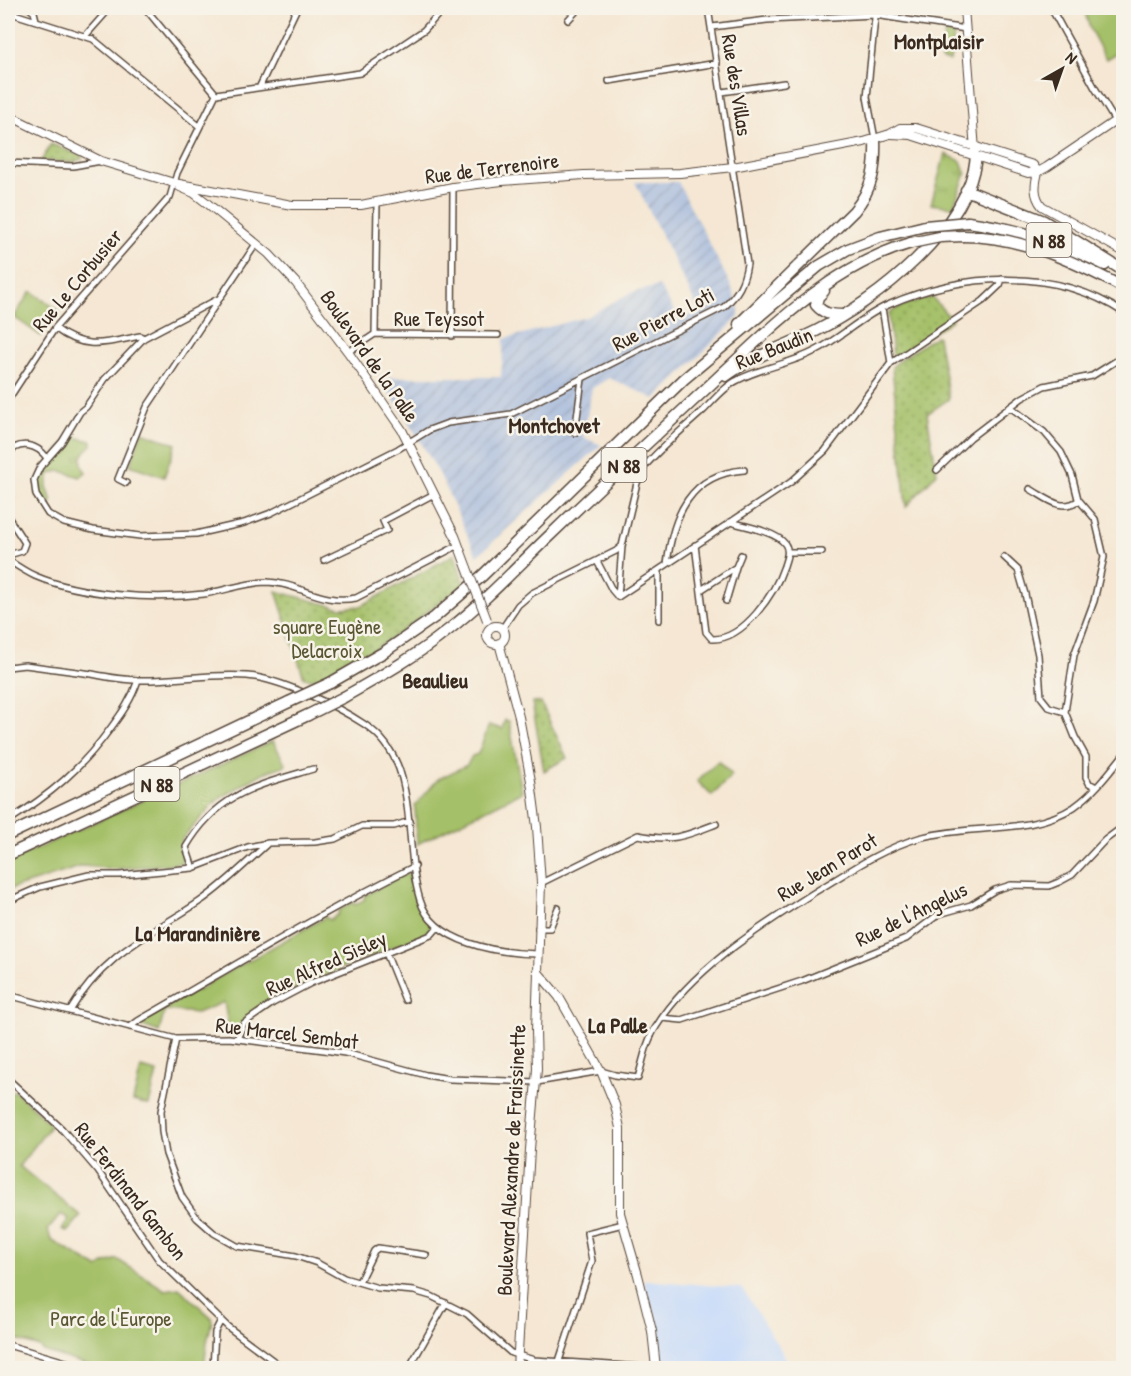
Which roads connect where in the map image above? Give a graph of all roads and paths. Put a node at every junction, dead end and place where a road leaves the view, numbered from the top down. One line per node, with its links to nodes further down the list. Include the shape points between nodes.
1 (29, 8): 13 (street)
2 (110, 8): 17 (street)
3 (145, 8): 23 (street)
4 (297, 8): 21 (street)
5 (444, 8): 21 (street, via 424,30 360,73)
6 (579, 8): 14 (street)
7 (708, 8): 15 (street, Rue des Villas)
8 (876, 8): 12 (street)
9 (964, 8): 16 (street)
10 (1051, 8): 26 (street)
11 (8, 12): 13 (street)
12 (875, 15): 15 (street); 16 (street); 28 (street, via 867,97)
13 (36, 20): 17 (street)
14 (568, 20)
15 (712, 27): 18 (street, Rue des Villas)
16 (966, 29): 29 (street)
17 (87, 35): 27 (street)
18 (717, 63): 19 (street); 22 (street, Rue des Villas)
19 (609, 81)
20 (784, 83): 22 (street)
21 (260, 86): 23 (street)
22 (722, 92): 32 (street, Rue des Villas)
23 (216, 94): 27 (street, Rue Le Corbusier)
24 (8, 115): 30 (street, Rue de Terrenoire)
25 (1124, 115): 26 (street)
26 (1115, 121): 33 (street)
27 (199, 126): 34 (street, Rue Le Corbusier)
28 (874, 139): 29 (street, Rue de Terrenoire, via 890,134 911,135); 32 (street, Rue de Terrenoire); 57 (highway, via 872,182 866,197)
29 (976, 152): 33 (street, Rue de Terrenoire, via 1028,173); 36 (highway)
30 (101, 161): 31 (street, via 73,166); 34 (street, Rue de Terrenoire)
31 (8, 165)
32 (733, 167): 35 (street, Rue de Terrenoire, via 502,181); 56 (street, Rue Pierre Loti, via 747,264 734,297 713,314)
33 (1038, 172): 39 (street, via 1035,189 1042,206)
34 (174, 183): 37 (street, Rue de Terrenoire, via 292,205); 38 (street, Boulevard de la Palle, via 194,194); 48 (street, Rue Le Corbusier, via 170,197)
35 (453, 188): 37 (street, Rue de Terrenoire); 51 (street)
36 (966, 190): 41 (highway, via 1044,221); 47 (highway, via 918,258 882,290)
37 (377, 203): 49 (street)
38 (256, 244): 44 (street); 53 (street, Boulevard de la Palle, via 296,283)
39 (1124, 252)
40 (858, 264): 43 (highway, N 88, bridge, via 911,243 940,237 983,236 1058,256); 47 (highway, via 818,297 816,305 822,311); 58 (highway, N 88, via 808,298)
41 (1124, 273): 57 (highway, N 88, bridge, via 1033,234 968,222 925,226 869,241 819,266)
42 (1002, 279): 45 (street, Rue Baudin, via 936,289); 46 (street, Rue Baudin, via 1068,287); 55 (street, via 983,301)
43 (1124, 288)
44 (218, 299): 52 (street); 67 (street, via 147,407 118,479)
45 (882, 308): 55 (street); 75 (street, Rue Baudin, via 817,351 729,386 645,466)
46 (1124, 314)
47 (844, 315): 58 (highway, via 733,371)
48 (55, 328): 52 (street, via 84,343); 59 (street, Rue Le Corbusier)
49 (375, 334): 51 (street, Rue Teyssot); 53 (street, Rue Teyssot)
50 (498, 335): 51 (street, Rue Teyssot)
51 (452, 336)
52 (144, 338): 64 (street, via 105,379)
53 (348, 352): 62 (street, Boulevard de la Palle)
54 (1124, 356): 60 (street, via 1092,376 1044,386)
55 (891, 363): 72 (street, via 825,451 787,485)
56 (582, 380): 61 (street); 62 (street, Rue Pierre Loti, via 511,414 448,423)
57 (684, 380): 103 (highway, N 88, bridge, via 483,575 435,617 384,652 330,683)
58 (696, 398): 106 (highway, N 88, bridge, via 496,588 396,668 308,715)
59 (8, 400)
60 (1010, 407): 66 (street); 70 (street, via 1044,432 1061,452)
61 (575, 433)
62 (409, 443): 64 (street, Rue Pierre Loti, via 271,513 220,529 183,535 140,536 93,530 64,523 48,514 36,495 34,480); 69 (street, Boulevard de la Palle)
63 (8, 454): 64 (street, via 13,448 27,445)
64 (47, 458)
65 (744, 470): 83 (street, via 727,471 693,492 680,514)
66 (937, 470)
67 (126, 483)
68 (1029, 489): 70 (street, via 1064,507)
69 (434, 494): 73 (street, Boulevard de la Palle); 81 (street, via 383,521 387,530)
70 (1079, 500): 95 (street, via 1095,519 1104,557 1094,601 1074,655)
71 (8, 517): 80 (street, via 25,543 22,551)
72 (730, 522): 74 (street); 76 (street, via 776,536)
73 (459, 545): 80 (street, via 344,601 265,582 170,597 88,590 35,576); 90 (street, Boulevard de la Palle, bridge)
74 (695, 545): 83 (street); 86 (street)
75 (622, 546): 82 (street); 87 (street, Rue Baudin)
76 (788, 552): 77 (street); 86 (street, via 777,583 759,610 721,638 712,639 706,632)
77 (822, 552)
78 (741, 555): 84 (street)
79 (1004, 557): 95 (street, via 1018,570 1025,594 1038,655 1041,697 1049,707)
80 (8, 560)
81 (324, 560)
82 (597, 561): 87 (street); 91 (street, via 532,593 518,605)
83 (667, 564): 85 (street)
84 (736, 567): 86 (street); 88 (street)
85 (659, 571): 87 (street); 89 (street)
86 (701, 590)
87 (618, 597)
88 (726, 601)
89 (659, 620)
90 (489, 624): 91 (street); 92 (street, Boulevard de la Palle, via 489,640)
91 (502, 629): 92 (street, Boulevard de la Palle, via 505,636)
92 (499, 643): 110 (street, Boulevard de la Palle, via 531,781)
93 (8, 667): 94 (street, via 25,665)
94 (138, 680): 99 (street, via 133,695 90,756 54,791); 100 (street, via 246,676 270,680 345,713 366,725 392,752 401,771)
95 (1065, 712): 98 (street, via 1086,757 1086,777)
96 (1124, 754): 98 (street, Rue Jean Parot)
97 (313, 769): 109 (street, via 250,788 222,804 197,829 186,847)
98 (1096, 787): 121 (street, Rue Jean Parot, via 1072,808 1041,822 934,835 895,846 862,863 741,941 689,987)
99 (8, 821)
100 (410, 821): 104 (street, via 394,826 362,826 325,841); 108 (street)
101 (717, 824): 110 (street, via 679,838 638,835)
102 (1124, 826): 121 (street, Rue de l'Angelus, via 1072,875 1059,882 995,890 971,905 939,914 906,939 802,981 682,1020)
103 (8, 835)
104 (268, 843): 105 (street); 107 (street)
105 (241, 850): 107 (street); 109 (street)
106 (8, 855)
107 (249, 861): 120 (street, via 201,901 102,968)
108 (415, 866): 113 (street, via 420,901); 122 (street)
109 (193, 868): 111 (street, via 89,874 40,887)
110 (541, 883): 114 (street, Boulevard de la Palle)
111 (8, 901)
112 (558, 908): 114 (street, via 550,928)
113 (438, 927): 115 (street, Rue Alfred Sisley, via 431,935); 116 (street, via 486,948)
114 (538, 928): 116 (street, Boulevard de la Palle)
115 (386, 953): 119 (street); 124 (street, Rue Alfred Sisley, via 273,1003 244,1023)
116 (537, 954): 117 (street, Boulevard Alexandre de Fraissinette)
117 (537, 970): 125 (street, via 559,997); 127 (street, Boulevard Alexandre de Fraissinette)
118 (8, 995): 120 (street, Rue Marcel Sembat)
119 (405, 999)
120 (70, 1011): 122 (street, Rue Marcel Sembat)
121 (662, 1018): 125 (street, Rue Jean Parot, via 648,1042 638,1078)
122 (130, 1027): 123 (street, Rue Marcel Sembat)
123 (176, 1039): 124 (street, Rue Marcel Sembat); 130 (street, via 164,1089 162,1132 174,1178 197,1218 237,1246 296,1256)
124 (237, 1039): 127 (street, Rue Marcel Sembat, via 345,1053 450,1079)
125 (600, 1071): 127 (street, Rue Marcel Sembat); 128 (street, via 620,1128)
126 (8, 1079): 132 (street, Rue Ferdinand Gambon, via 62,1129 98,1171 159,1260)
127 (537, 1082): 134 (street, Boulevard Alexandre de Fraissinette)
128 (623, 1224): 135 (street, via 587,1233 592,1261); 141 (street, via 652,1331)
129 (426, 1255): 130 (street, via 378,1248)
130 (359, 1282): 131 (street, via 414,1291)
131 (446, 1303): 134 (street, via 467,1314); 139 (street)
132 (221, 1320): 137 (street, via 215,1332); 138 (street, Rue Ferdinand Gambon)
133 (8, 1345): 136 (street)
134 (519, 1356): 135 (street); 140 (street, Boulevard Alexandre de Fraissinette)
135 (559, 1361): 141 (street)
136 (86, 1368)
137 (213, 1368)
138 (283, 1368)
139 (409, 1368)
140 (517, 1368)
141 (656, 1368)

